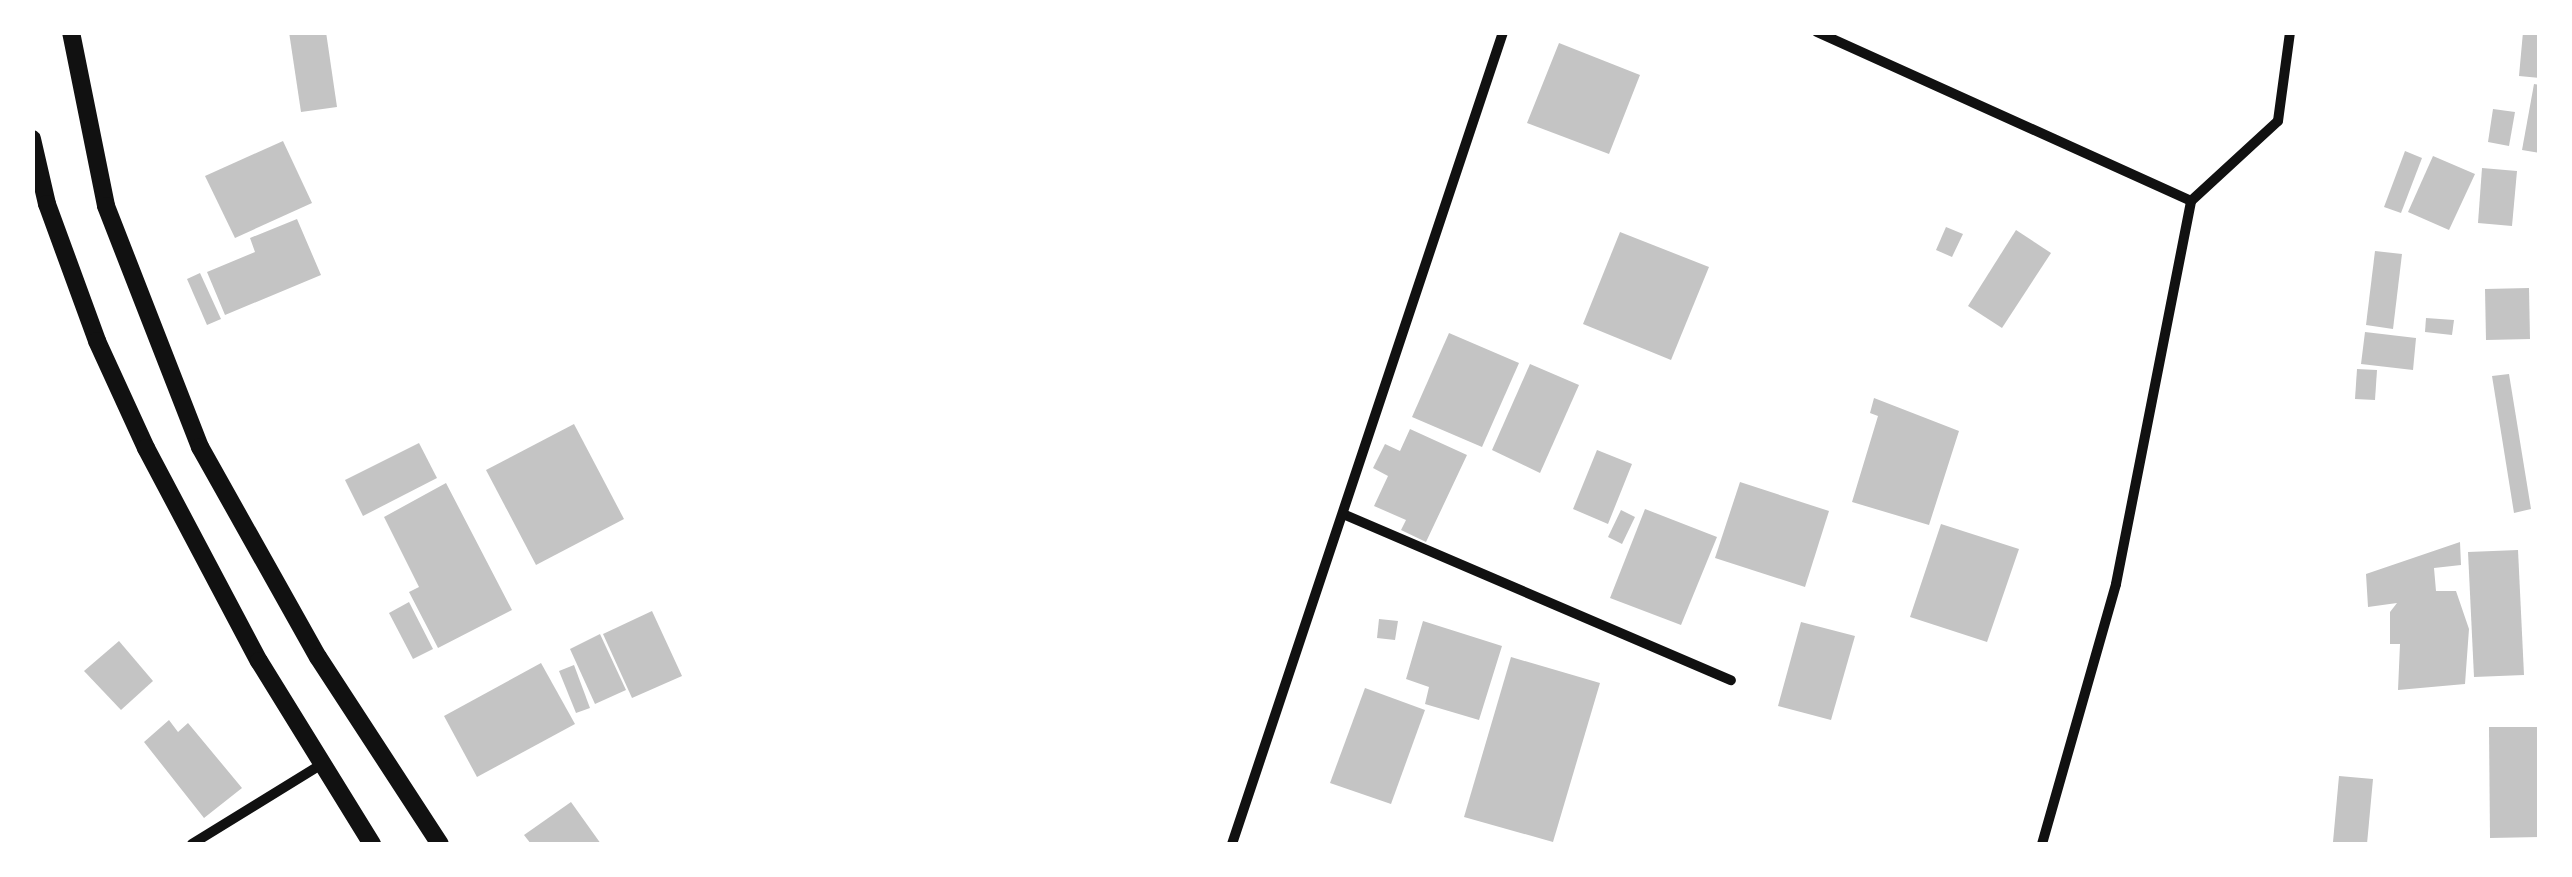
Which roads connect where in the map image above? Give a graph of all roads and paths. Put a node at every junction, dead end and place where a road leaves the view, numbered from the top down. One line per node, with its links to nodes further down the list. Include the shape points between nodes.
1 (72, 32): 12 (street, via 106,206 200,446 318,657)
2 (1503, 32): 7 (street)
3 (1818, 32): 6 (street)
4 (2290, 32): 6 (street, via 2278,120)
5 (32, 139): 9 (street, via 91,324 146,448)
6 (2191, 201): 14 (street, via 2116,584)
7 (1343, 514): 8 (street); 13 (street)
8 (1731, 680)
9 (322, 764): 10 (street); 11 (street)
10 (192, 844)
11 (372, 844)
12 (440, 844)
13 (1232, 844)
14 (2042, 844)

